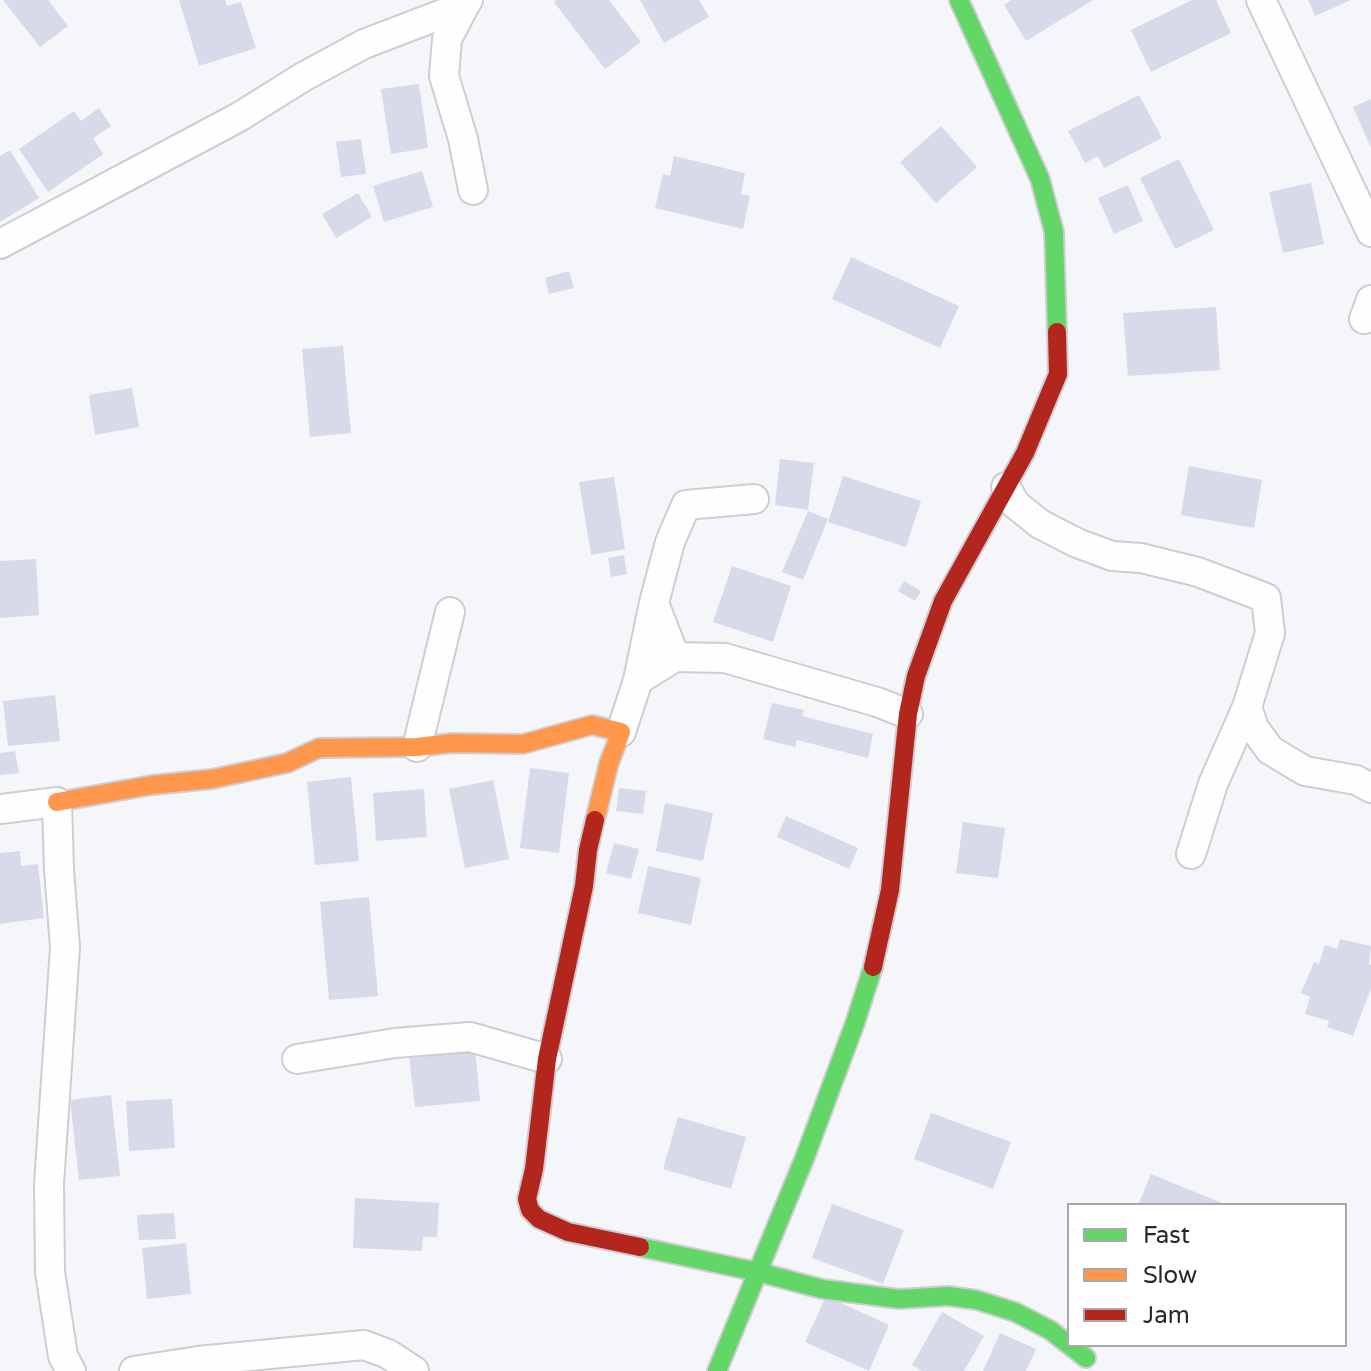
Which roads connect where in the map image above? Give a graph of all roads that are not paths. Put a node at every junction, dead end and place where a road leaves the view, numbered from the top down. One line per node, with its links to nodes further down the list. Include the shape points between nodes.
1 (468, 0): 4 (street, via 447,39 444,76); 6 (street, via 352,51)
2 (959, 0): 7 (street, via 1040,179 1054,232 1058,374)
3 (1261, 0): 5 (street)
4 (473, 190)
5 (1371, 232)
6 (0, 244)
7 (1006, 487): 13 (street, via 1015,504 1040,524 1077,543 1112,556 1198,572 1266,598 1270,633); 14 (street, via 943,601)
8 (754, 499): 9 (street, via 686,505)
9 (654, 603): 11 (street); 12 (street)
10 (450, 612): 16 (street)
11 (675, 657): 12 (street); 14 (street, via 739,661)
12 (638, 680): 15 (street)
13 (1247, 707): 17 (street, via 1270,750 1305,771 1356,780); 20 (street, via 1213,784)
14 (908, 714): 23 (street, via 890,890 876,956 811,1142)
15 (621, 732): 16 (street, via 592,725 523,744); 22 (street, via 588,850)
16 (417, 747): 18 (street, via 319,748 287,763 212,779)
17 (1371, 788)
18 (57, 802): 19 (street); 27 (street, via 65,947 49,1184 50,1272 63,1356)
19 (0, 809)
20 (1191, 854)
21 (297, 1059): 22 (street, via 470,1037)
22 (547, 1059): 23 (street, via 527,1199 530,1210 568,1232)
23 (758, 1272): 24 (street, via 899,1299 977,1300 1015,1312); 30 (street)
24 (1067, 1343)
25 (1072, 1347): 26 (street)
26 (1086, 1358)
27 (71, 1371)
28 (134, 1371): 29 (street, via 364,1345)
29 (414, 1371)
30 (717, 1371)

